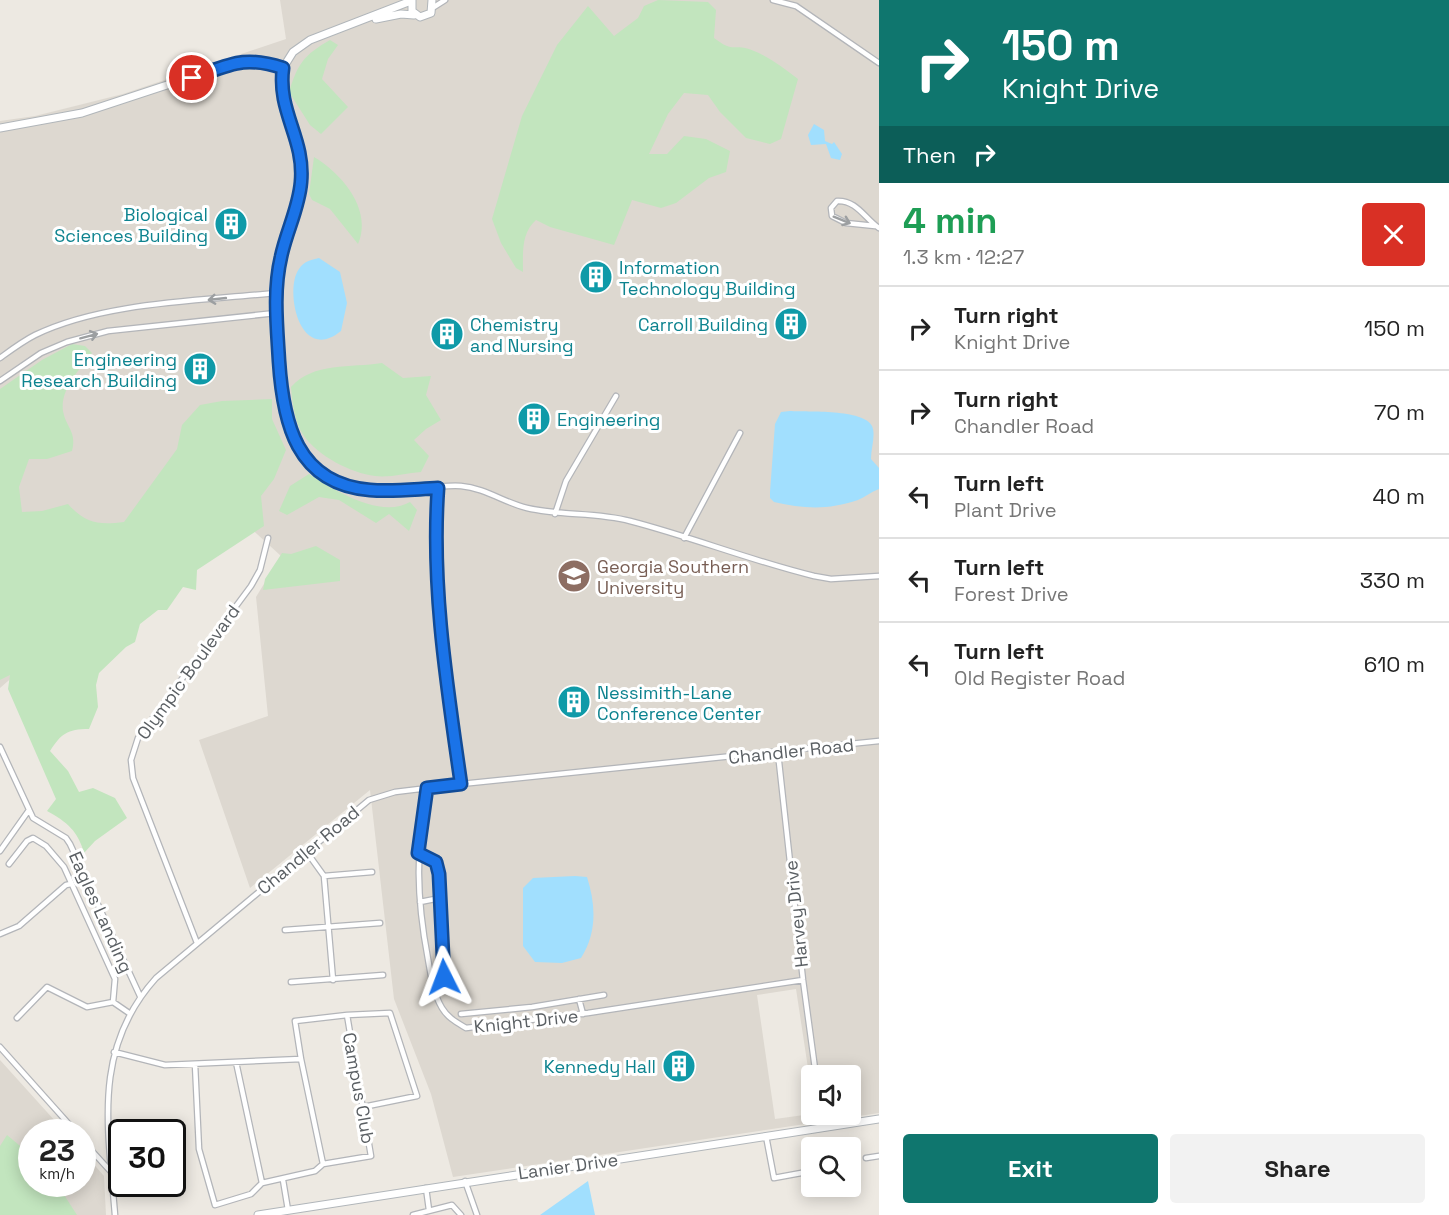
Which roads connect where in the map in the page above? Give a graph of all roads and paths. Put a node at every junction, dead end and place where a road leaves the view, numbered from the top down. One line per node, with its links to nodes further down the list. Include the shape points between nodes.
1 (445, 0): 4 (street)
2 (773, 0): 7 (street, via 796,6)
3 (411, 1): 5 (street); 6 (street)
4 (433, 2): 5 (street, via 426,17)
5 (414, 15): 6 (street)
6 (365, 21): 8 (street, via 300,45)
7 (879, 63)
8 (283, 68): 9 (street, via 243,60 81,112); 11 (street, via 281,96 295,131 302,165 297,206 281,257)
9 (0, 128)
10 (877, 227): 10 (street, one-way to 10, via 845,200 837,201 831,208 832,216 846,223)
11 (275, 293): 12 (street); 13 (street, one-way to 13, via 89,316 34,336)
12 (276, 313): 14 (street, one-way to 12, via 41,353 108,331); 17 (street, via 285,417 296,444 308,460 327,476 350,487 391,491)
13 (0, 358)
14 (0, 381)
15 (616, 396): 18 (street, via 566,481)
16 (740, 433): 20 (street)
17 (438, 488): 18 (street, via 461,486 482,490 524,507); 25 (street, via 435,551)
18 (555, 514): 20 (street, via 628,520)
19 (268, 538): 41 (street, Olympic Boulevard, via 260,570 251,586 132,750 133,778)
20 (684, 538): 21 (street, via 814,576)
21 (879, 576)
22 (879, 741): 24 (street, Chandler Road)
23 (0, 747): 27 (street, Eagles Landing)
24 (778, 753): 25 (street, Chandler Road); 44 (street, Harvey Drive)
25 (461, 784): 26 (street, Chandler Road)
26 (427, 788): 29 (street, Chandler Road, via 369,800); 30 (street, Knight Drive)
27 (29, 810): 28 (street); 48 (street, Eagles Landing, via 33,818 70,844)
28 (0, 851)
29 (306, 851): 33 (street); 41 (street, Chandler Road)
30 (418, 853): 35 (street, via 436,862); 36 (street, Knight Drive)
31 (9, 864): 34 (street, via 33,838 46,846 64,867)
32 (372, 872): 33 (street)
33 (324, 876): 38 (street)
34 (71, 884): 40 (street, via 18,926); 50 (street, via 115,979)
35 (440, 898): 36 (street); 46 (street, via 444,977)
36 (420, 902): 46 (street, Knight Drive)
37 (380, 923): 38 (street)
38 (327, 927): 39 (street); 43 (street)
39 (285, 930)
40 (0, 934)
41 (197, 943): 48 (street, Chandler Road)
42 (383, 975): 43 (street)
43 (333, 980): 45 (street)
44 (802, 980): 54 (street, Knight Drive); 63 (street, Harvey Drive)
45 (291, 982)
46 (434, 990): 57 (street, Knight Drive, via 451,1019 466,1028)
47 (604, 995): 49 (street)
48 (140, 996): 52 (street, Chandler Road)
49 (579, 999): 51 (street); 54 (street)
50 (113, 1002): 52 (street); 56 (street, via 87,1006 47,987)
51 (532, 1007): 53 (street); 57 (street)
52 (129, 1013): 59 (street, Chandler Road)
53 (461, 1014)
54 (583, 1014): 57 (street, Knight Drive)
55 (347, 1015): 60 (street, Campus Club, via 295,1021); 64 (street, Campus Club); 64 (street, via 390,1013 417,1096)
56 (16, 1018)
57 (535, 1021)
58 (0, 1047): 65 (street)
59 (114, 1052): 62 (street, via 165,1065); 66 (street, Chandler Road, via 108,1090)
60 (301, 1059): 61 (street); 73 (street)
61 (236, 1062): 62 (street); 78 (street)
62 (195, 1064): 78 (street, Campus Club, via 200,1149 215,1205 251,1194)
63 (814, 1065)
64 (363, 1107): 73 (street, Campus Club, via 371,1156)
65 (64, 1119)
66 (109, 1119)
67 (879, 1119): 68 (street, Lanier Drive)
68 (823, 1127): 69 (street, Lanier Drive)
69 (766, 1136): 75 (street, via 774,1178); 77 (street, Lanier Drive)
70 (96, 1155): 74 (street)
71 (879, 1156): 72 (street)
72 (866, 1158)
73 (323, 1164): 76 (street, Campus Club, via 315,1171)
74 (108, 1169)
75 (801, 1173)
76 (284, 1180): 78 (street, Campus Club); 81 (street)
77 (465, 1181): 79 (street, Lanier Drive); 87 (street)
78 (262, 1183)
79 (426, 1188): 81 (street, Lanier Drive); 82 (street)
80 (114, 1197): 83 (street, Chandler Road)
81 (288, 1210): 84 (street, Lanier Drive)
82 (429, 1210): 85 (street); 86 (street, via 452,1205)
83 (116, 1215)
84 (258, 1215)
85 (413, 1215)
86 (461, 1215)
87 (477, 1215)

